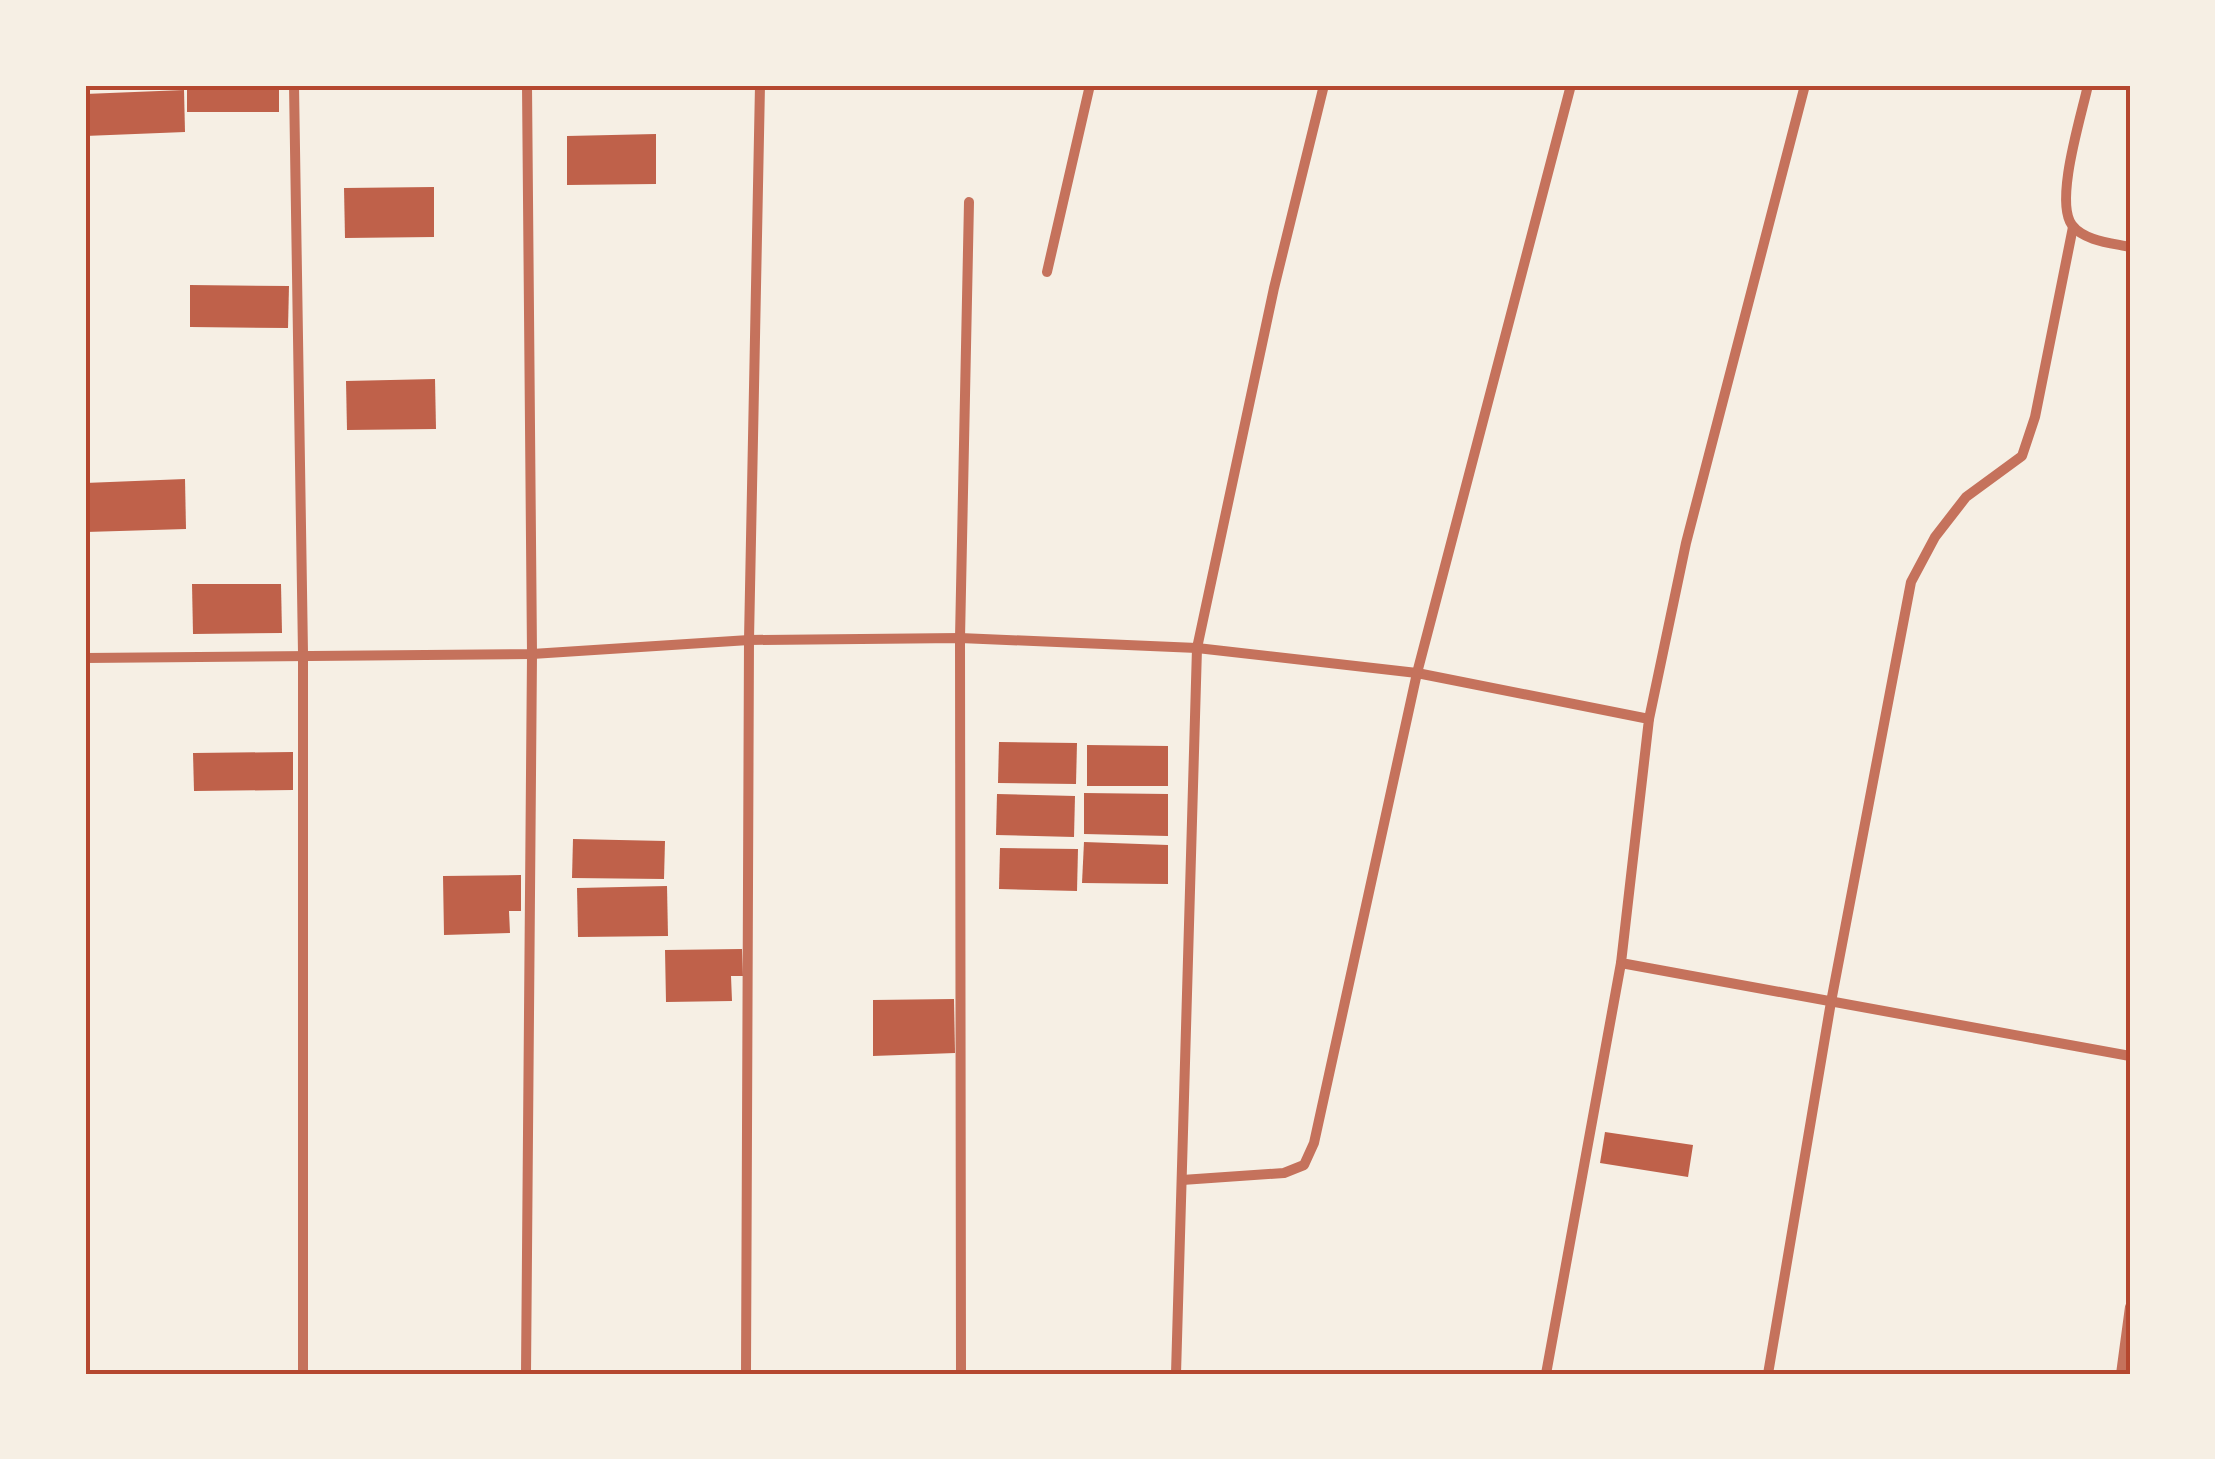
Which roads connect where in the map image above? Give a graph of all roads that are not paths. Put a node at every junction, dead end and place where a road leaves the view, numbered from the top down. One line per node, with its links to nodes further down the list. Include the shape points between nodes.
1 (294, 85): 16 (street)
2 (527, 85): 17 (street)
3 (760, 85): 14 (street)
4 (1090, 85): 12 (street)
5 (1324, 85): 15 (street)
6 (1571, 85): 19 (street)
7 (1806, 85): 20 (street, via 1686,543)
8 (2088, 85): 10 (street, via 2065,194)
9 (970, 202): 13 (street)
10 (2073, 227): 11 (street); 22 (street, via 2022,456 1966,497 1934,536 1912,582)
11 (2130, 247)
12 (1047, 272)
13 (960, 638): 14 (street); 15 (street); 29 (street)
14 (749, 640): 17 (street); 28 (street)
15 (1196, 648): 19 (street); 24 (street)
16 (303, 653): 17 (street); 18 (street); 26 (street)
17 (532, 654): 27 (street)
18 (85, 658)
19 (1417, 673): 20 (street); 24 (street, via 1314,1143 1304,1164 1284,1173)
20 (1649, 719): 21 (street)
21 (1622, 963): 22 (street); 31 (street)
22 (1831, 1002): 23 (street); 32 (street)
23 (2130, 1056)
24 (1182, 1180): 30 (street)
25 (2130, 1308): 33 (street)
26 (302, 1374)
27 (526, 1374)
28 (746, 1374)
29 (961, 1374)
30 (1176, 1374)
31 (1546, 1374)
32 (1768, 1374)
33 (2120, 1374)

